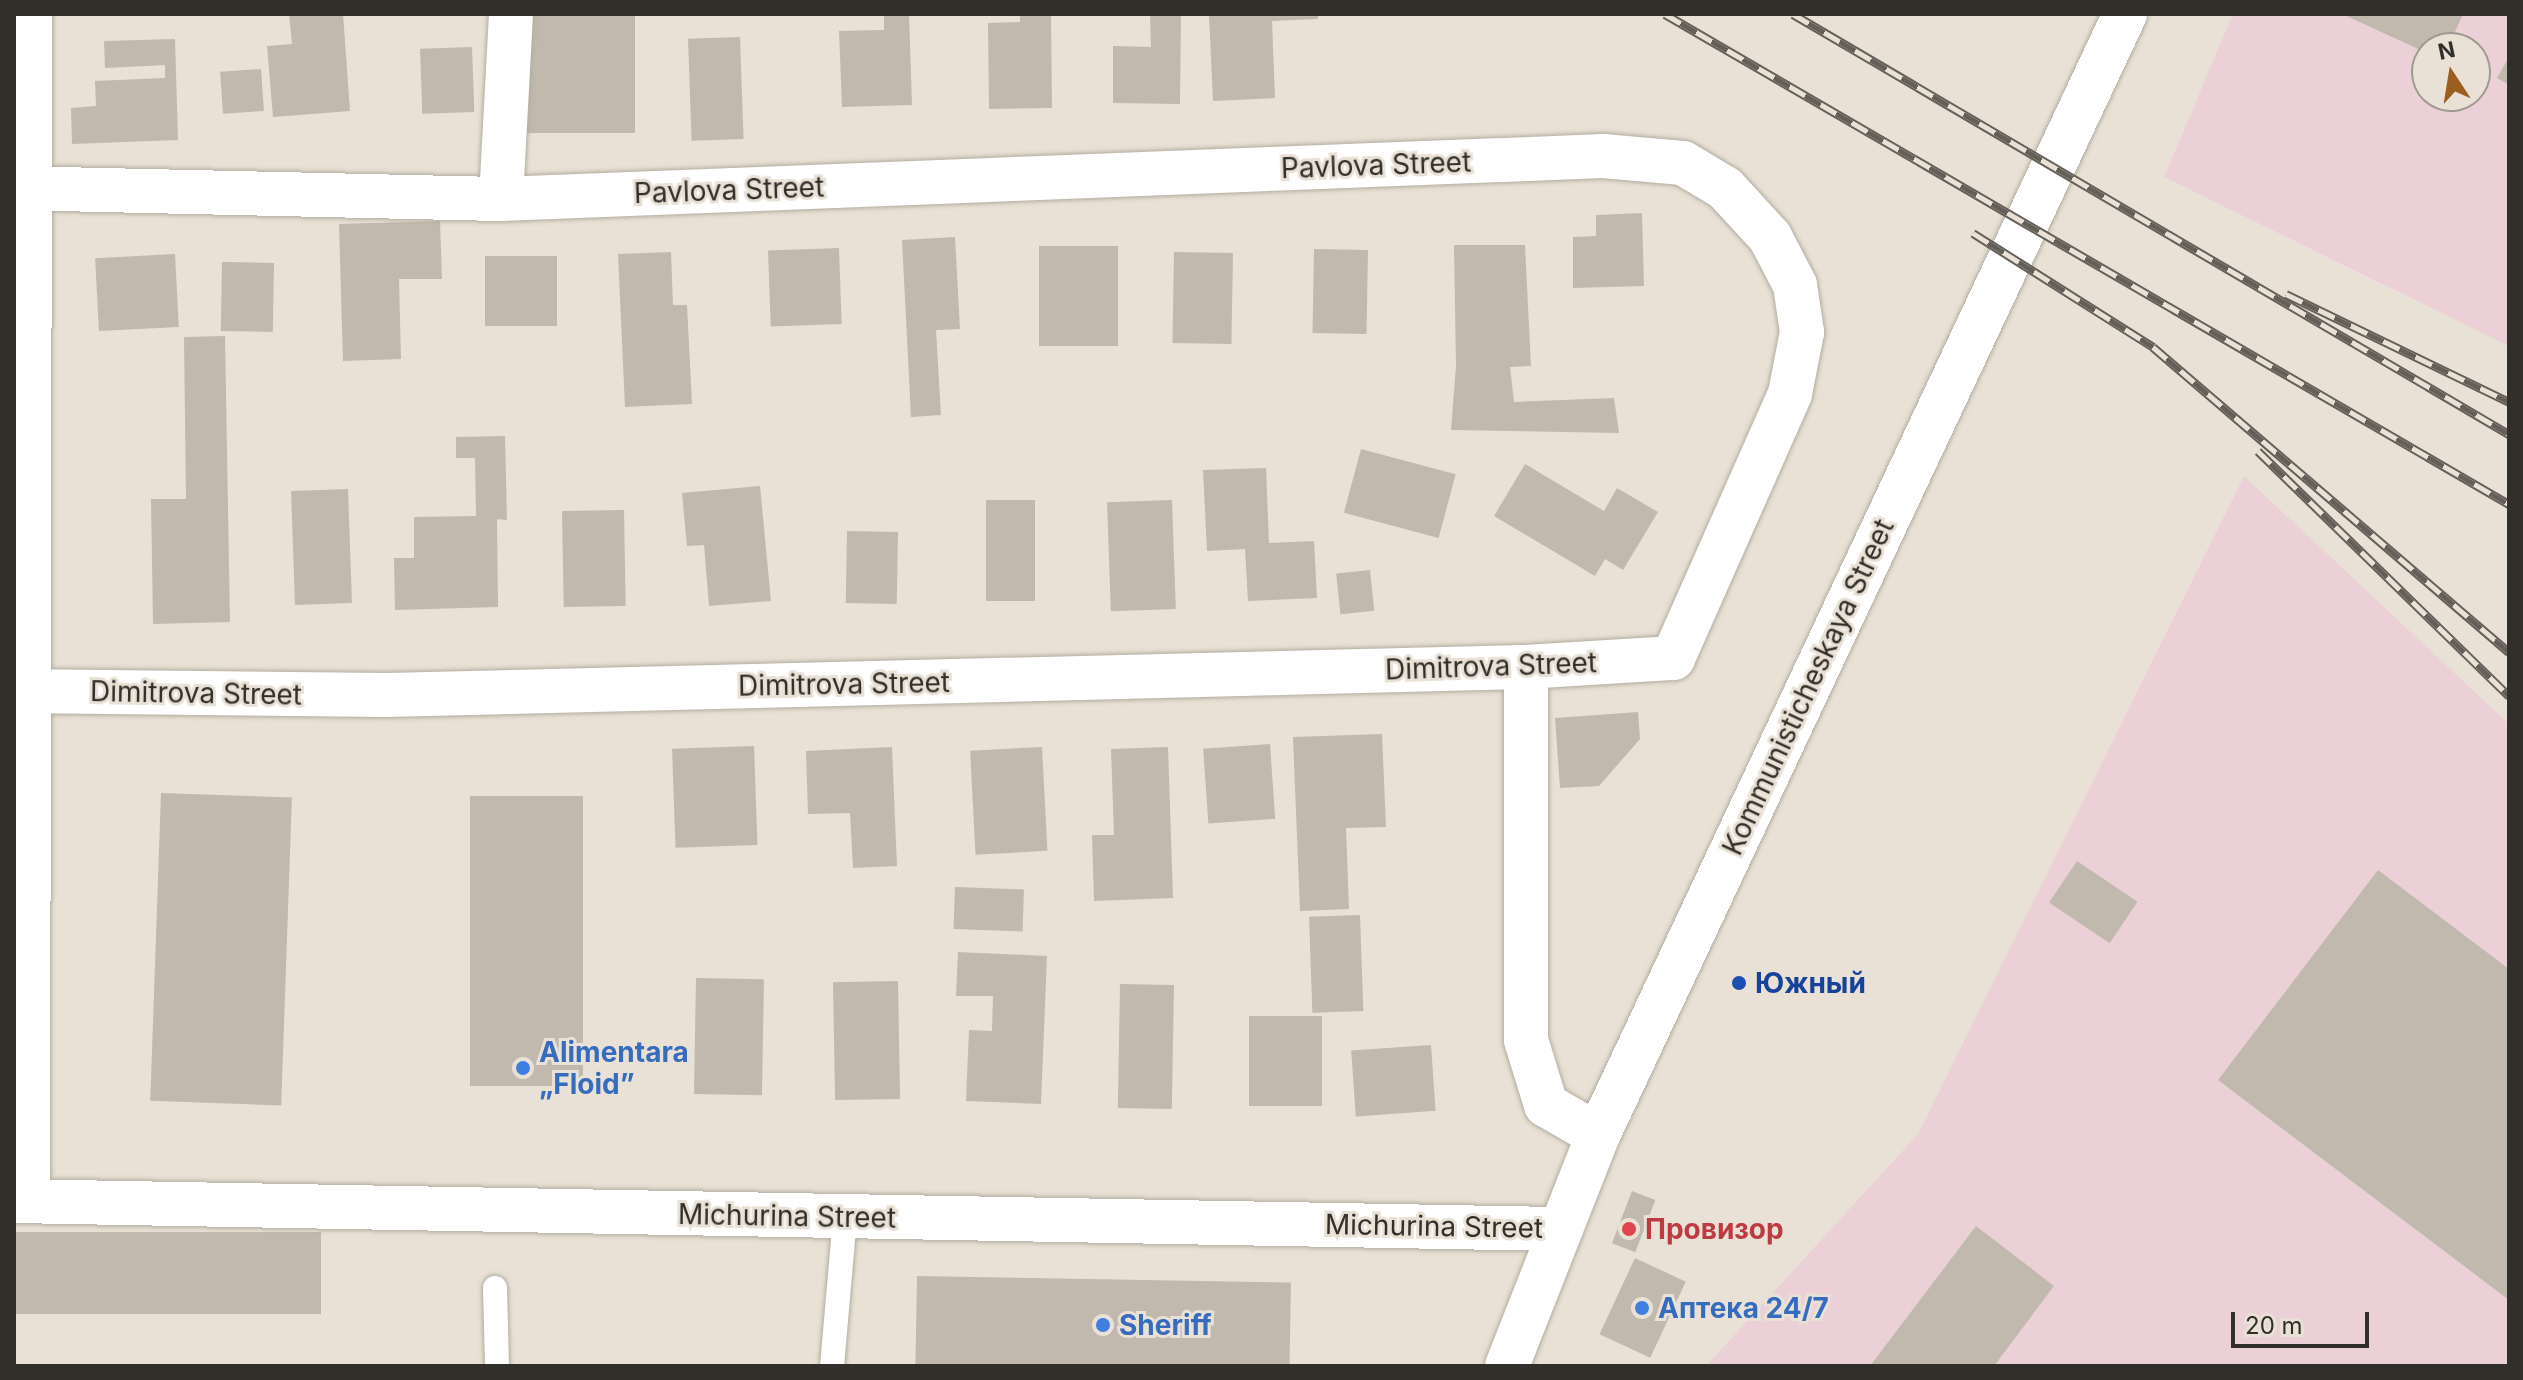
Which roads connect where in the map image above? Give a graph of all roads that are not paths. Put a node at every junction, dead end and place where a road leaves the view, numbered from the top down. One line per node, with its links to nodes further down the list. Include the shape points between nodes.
1 (30, 14): 4 (street)
2 (511, 14): 5 (street)
3 (2125, 14): 9 (street, Kommunisticheskaya Street)
4 (21, 188): 5 (street, Pavlova Street); 8 (street)
5 (501, 199): 6 (street, Pavlova Street, via 1603,156 1683,163 1725,188 1770,237 1795,285 1802,332 1790,394)
6 (1673, 658): 7 (street, Dimitrova Street)
7 (1526, 667): 8 (street, Dimitrova Street, via 385,695); 9 (street, via 1526,1040 1546,1105)
8 (20, 691): 10 (street)
9 (1598, 1135): 12 (street, Kommunisticheskaya Street)
10 (21, 1201): 11 (street, Michurina Street)
11 (845, 1218): 12 (street, Michurina Street); 15 (lane)
12 (1559, 1229): 16 (street, Kommunisticheskaya Street)
13 (495, 1288): 14 (lane)
14 (497, 1366)
15 (832, 1366)
16 (1507, 1366)

